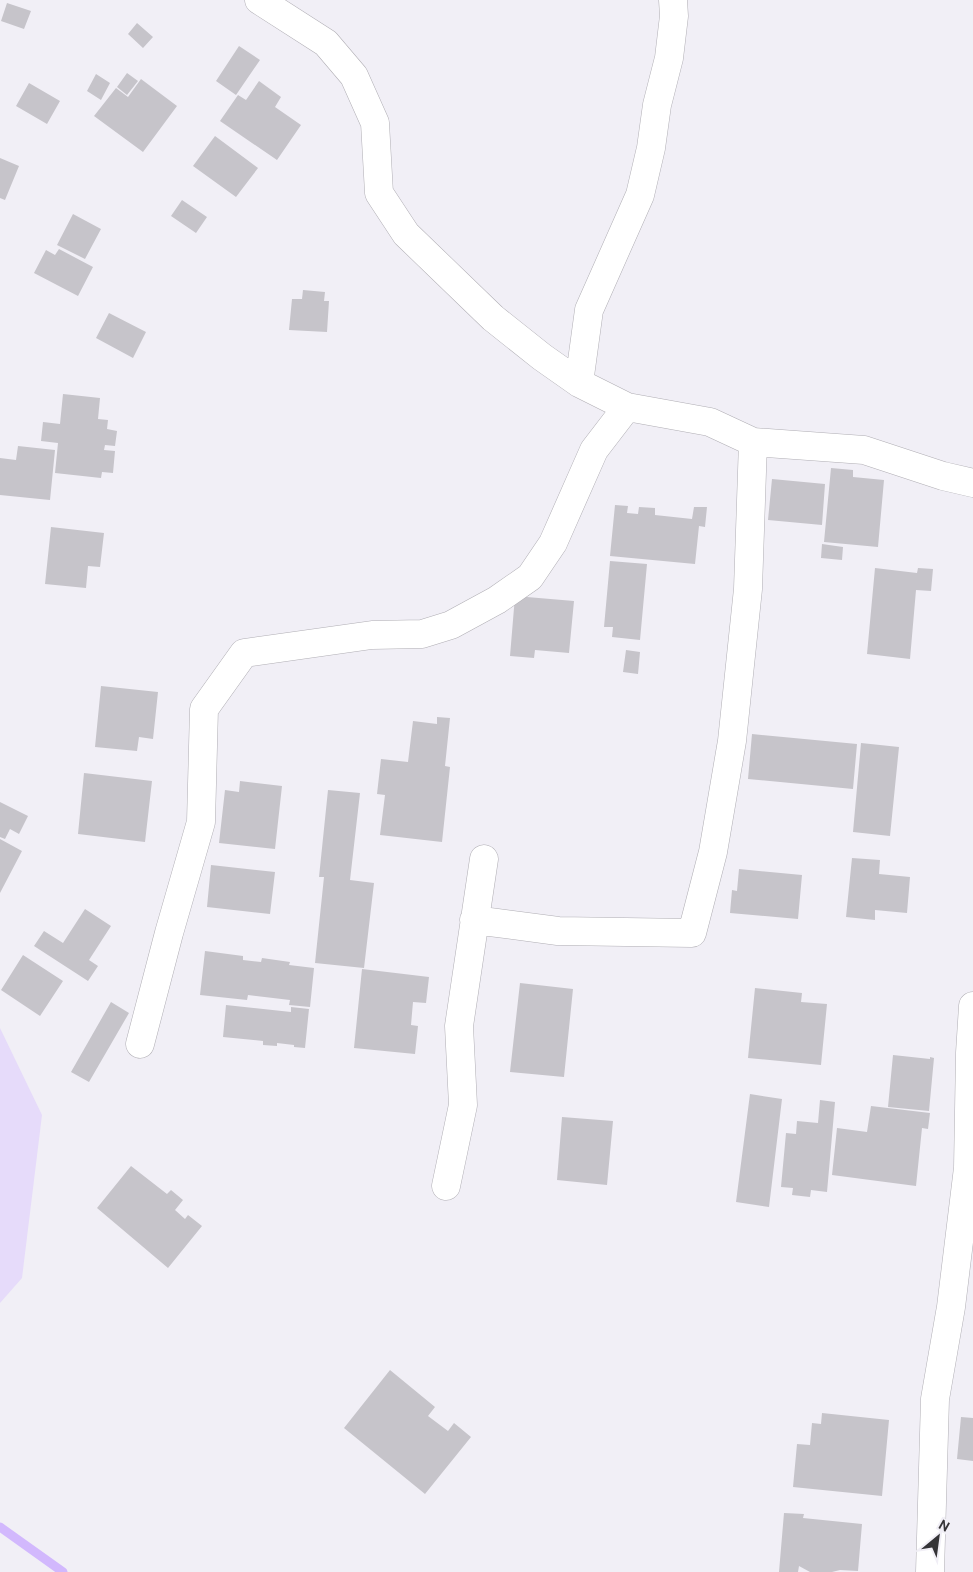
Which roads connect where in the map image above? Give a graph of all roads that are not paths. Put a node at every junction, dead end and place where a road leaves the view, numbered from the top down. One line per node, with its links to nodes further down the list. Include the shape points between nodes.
1 (259, 0): 3 (street, via 326,42 354,76 375,123 379,193 406,234 493,318)
2 (673, 0): 3 (street, via 669,58 640,195 588,310)
3 (579, 382): 4 (street)
4 (627, 406): 5 (street, via 710,422); 10 (street, via 594,450 553,542 530,577 497,600 451,625 422,634 372,635 244,653 204,709 201,822)
5 (753, 442): 6 (street, via 864,450); 8 (street, via 748,588 732,741 713,852 692,933 558,931)
6 (973, 483)
7 (484, 860): 8 (street)
8 (474, 920): 12 (street, via 459,1026 463,1105)
9 (973, 1006): 11 (street)
10 (140, 1044)
11 (971, 1053): 13 (street, via 968,1168 935,1399)
12 (446, 1186)
13 (930, 1572)

